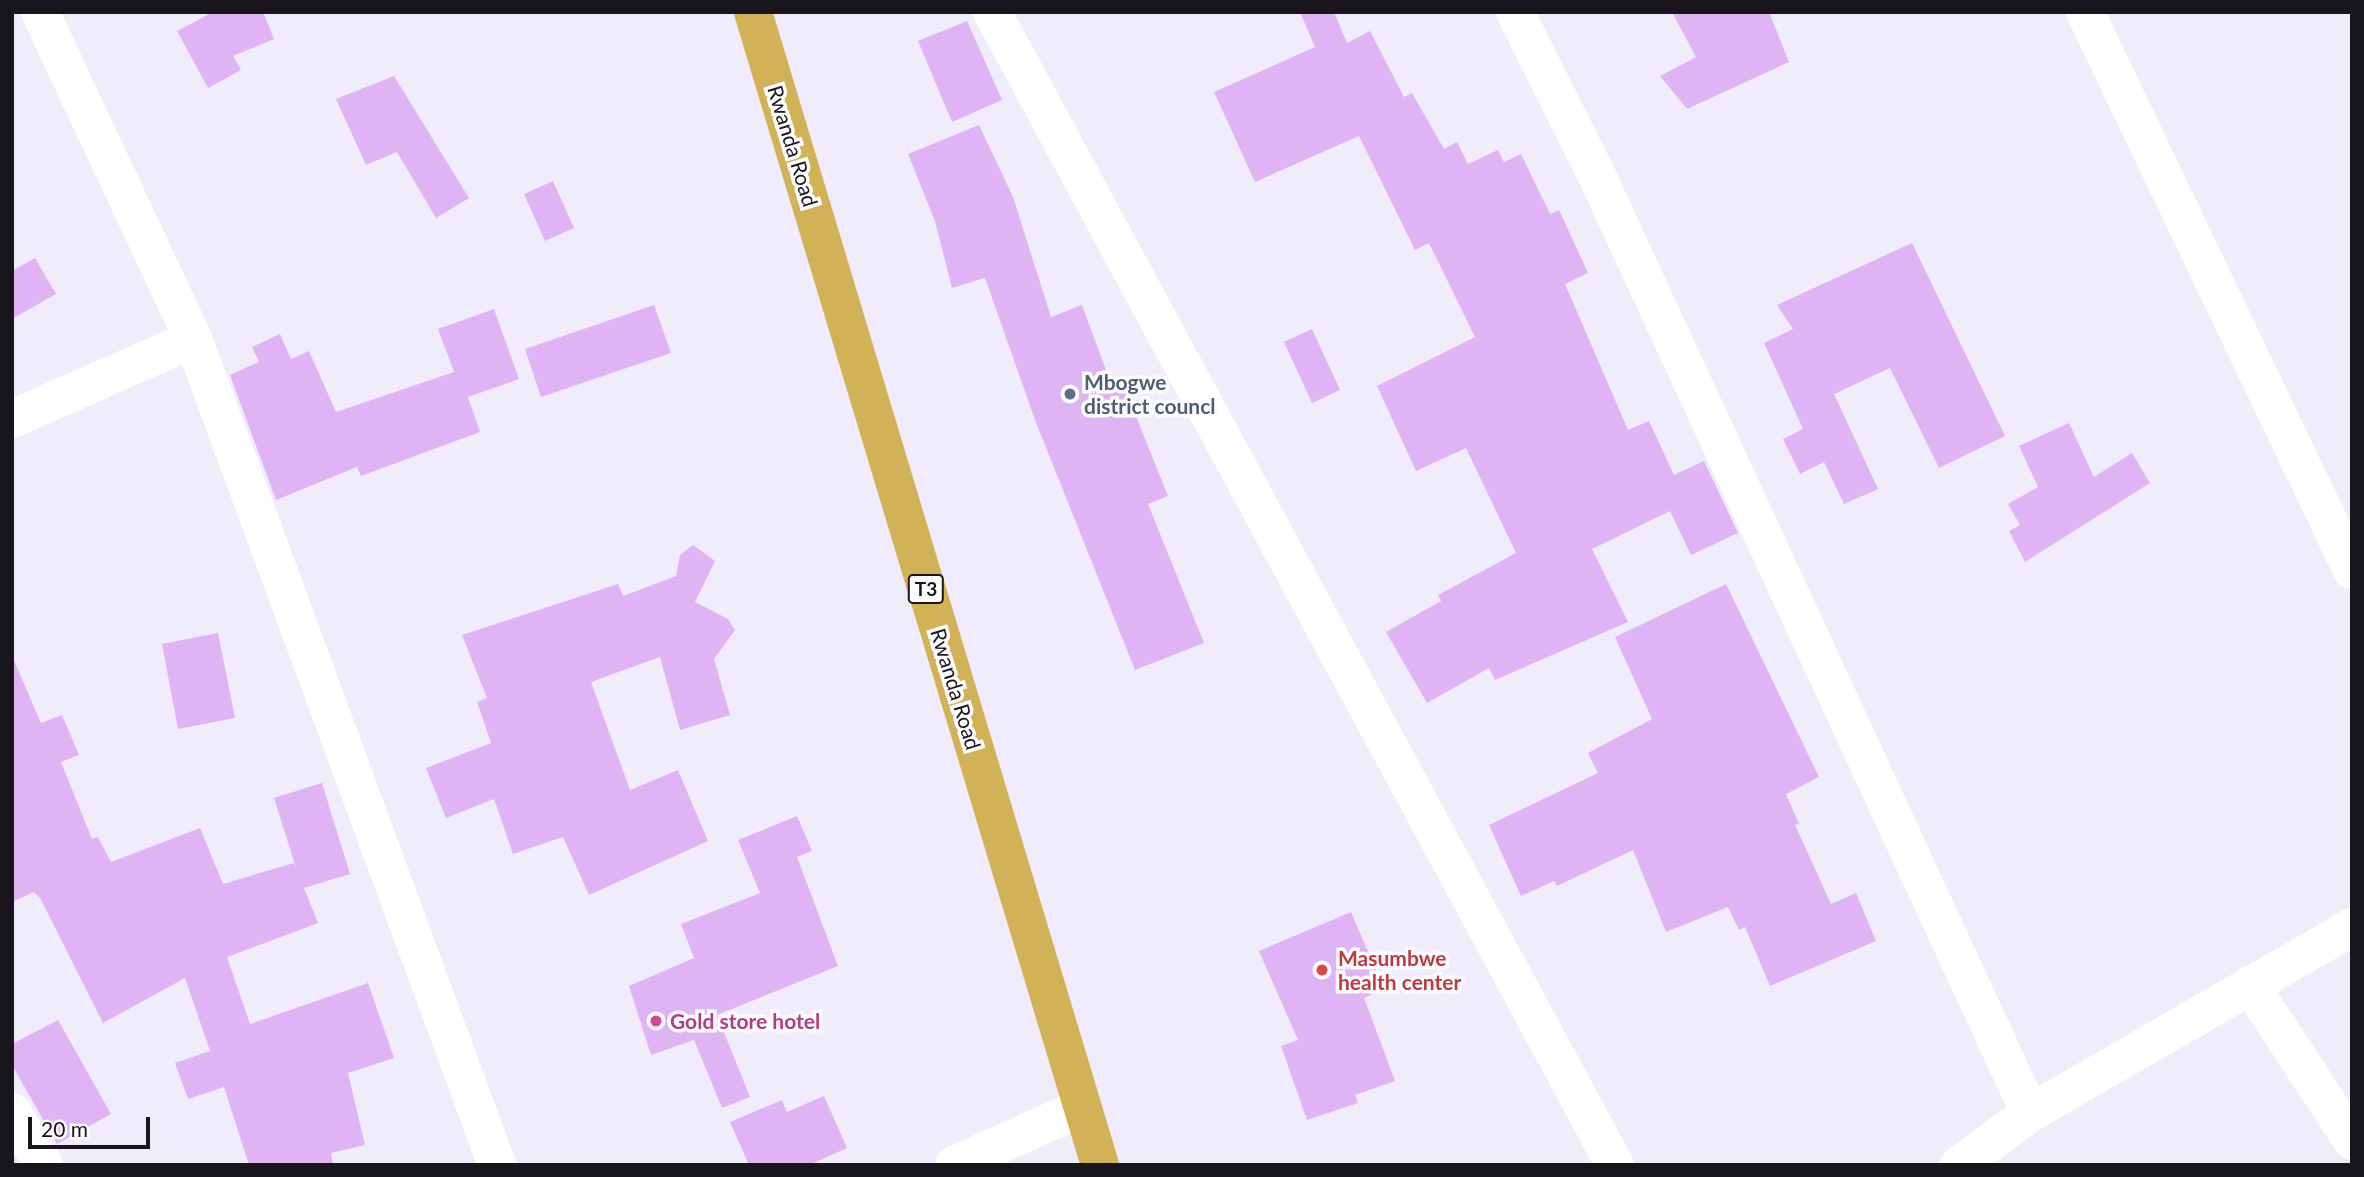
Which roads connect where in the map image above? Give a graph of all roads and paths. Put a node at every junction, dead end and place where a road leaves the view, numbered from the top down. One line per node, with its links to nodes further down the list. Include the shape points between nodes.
1 (40, 12): 6 (street)
2 (752, 12): 11 (highway, Rwanda Road / T3)
3 (992, 12): 19 (street)
4 (1515, 12): 13 (street, via 1603,189)
5 (2085, 12): 8 (street)
6 (193, 339): 7 (street); 16 (street)
7 (12, 419)
8 (2352, 570)
9 (2352, 927): 10 (street)
10 (2250, 985): 13 (street); 14 (street)
11 (1082, 1108): 17 (street); 18 (highway, Rwanda Road / T3)
12 (12, 1112): 15 (street)
13 (2030, 1113): 20 (street)
14 (2352, 1140)
15 (44, 1165)
16 (497, 1165)
17 (954, 1165)
18 (1100, 1165)
19 (1615, 1165)
20 (1958, 1165)

